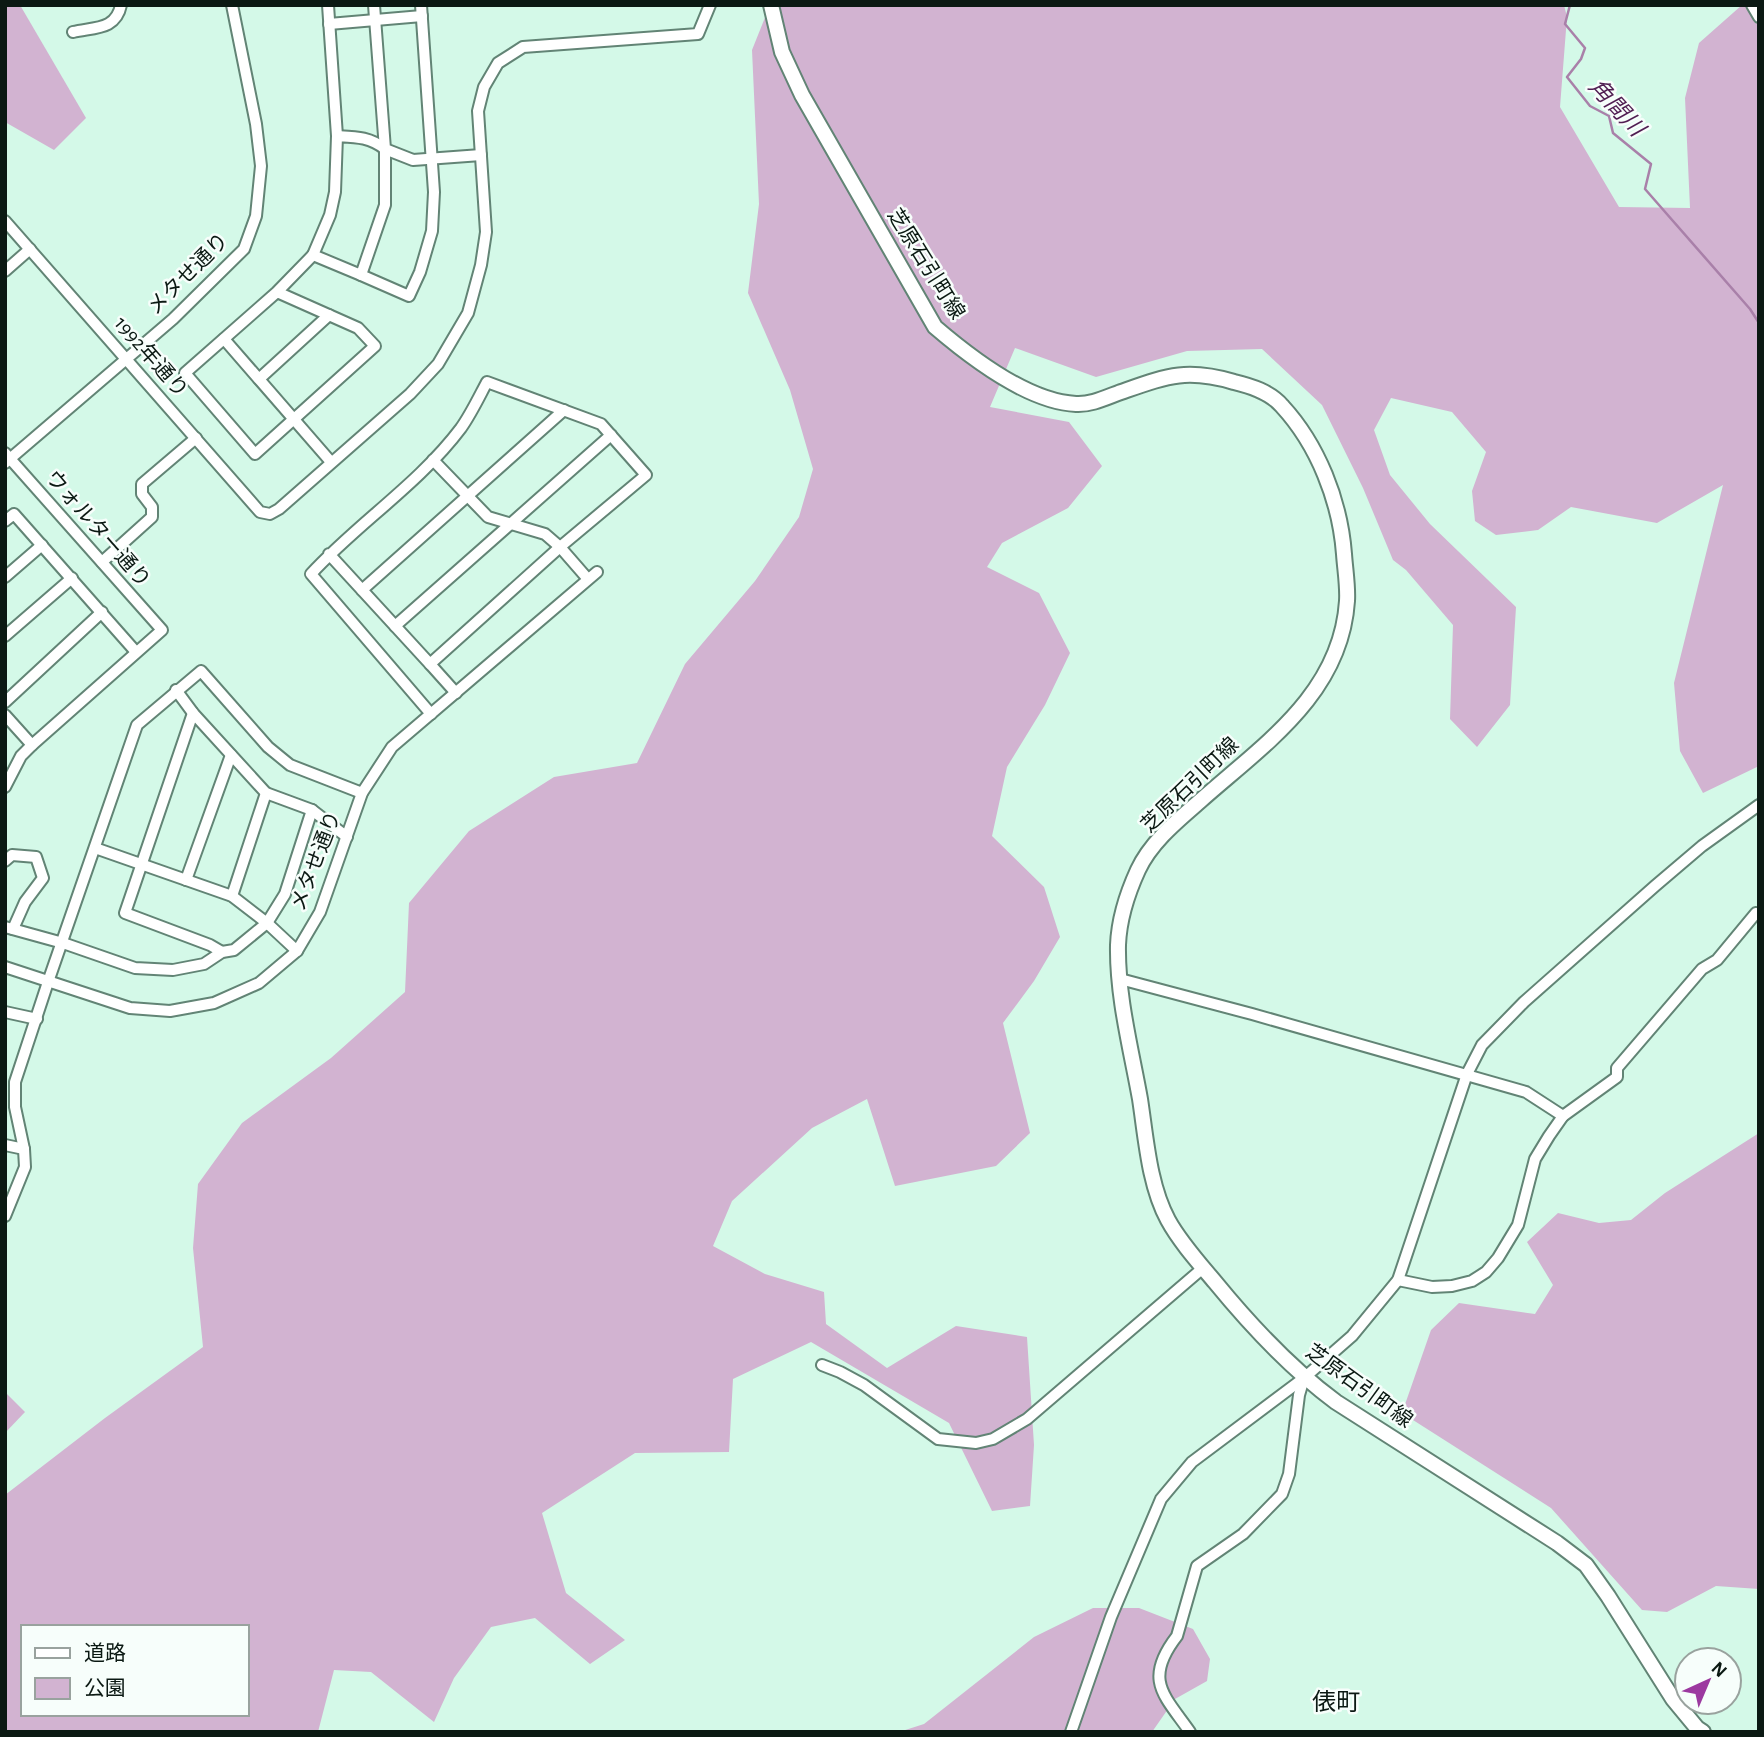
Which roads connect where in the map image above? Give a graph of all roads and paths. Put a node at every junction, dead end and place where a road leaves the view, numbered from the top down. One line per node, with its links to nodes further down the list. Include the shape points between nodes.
1 (121, 5): 12 (street, via 113,23)
2 (232, 5): 25 (street, メタせ通り, via 260,152 257,216 243,249)
3 (328, 5): 11 (street)
4 (374, 5): 10 (street)
5 (710, 5): 15 (street, via 698,34 523,47 498,63 484,87 478,111)
6 (771, 5): 75 (main road, 芝原石引町線, via 782,52 802,95 935,327 968,356 1032,391 1067,403 1083,404 1183,373 1218,377 1252,388 1282,405 1313,449 1331,489 1342,534 1347,601 1335,656 1305,706 1166,831 1139,867 1123,909 1118,943)
7 (1752, 5): 9 (street)
8 (421, 10): 10 (street); 16 (street)
9 (1759, 17)
10 (375, 20): 11 (street); 14 (street)
11 (329, 24): 13 (street)
12 (73, 32)
13 (337, 136): 14 (street, via 363,138); 19 (street, via 335,192)
14 (385, 149): 16 (street, via 413,160); 21 (street, via 385,205)
15 (481, 155): 16 (street); 33 (street, via 486,232 468,313 438,364)
16 (431, 159): 21 (street, via 435,192 432,231 409,296)
17 (5, 221): 18 (street, 1992年通り)
18 (30, 249): 20 (street); 25 (street, 1992年通り)
19 (313, 255): 21 (street); 22 (street)
20 (5, 271)
21 (361, 275)
22 (276, 292): 23 (street); 24 (street)
23 (329, 315): 26 (street); 28 (street, via 358,328 375,346)
24 (224, 339): 26 (street); 28 (street, via 185,373 255,454)
25 (127, 359): 30 (street, 1992年通り); 31 (street, メタせ通り)
26 (259, 379): 28 (street)
27 (564, 410): 29 (street, via 601,424); 32 (street, via 487,382 461,427); 34 (street)
28 (294, 419): 33 (street)
29 (611, 435): 36 (street); 38 (street, via 646,475)
30 (196, 438): 33 (street, 1992年通り, via 260,512 270,514); 40 (street, via 142,484 152,517)
31 (7, 458): 40 (street, ウォルター通り)
32 (433, 460): 34 (street); 39 (street)
33 (331, 462)
34 (468, 496): 36 (street, via 488,517); 43 (street)
35 (5, 521): 37 (street, via 13,514)
36 (511, 524): 38 (street, via 545,534); 45 (street)
37 (42, 545): 41 (street); 42 (street)
38 (560, 547): 48 (street); 50 (street, メタせ通り, via 592,575)
39 (329, 554): 43 (street); 53 (street, via 311,574)
40 (102, 562): 47 (street, ウォルター通り, via 162,630)
41 (5, 577)
42 (72, 578): 44 (street); 46 (street)
43 (362, 590): 45 (street)
44 (102, 612): 47 (street); 51 (street)
45 (395, 626): 48 (street)
46 (5, 636)
47 (136, 652): 55 (street)
48 (430, 664): 50 (street)
49 (176, 690): 52 (street); 59 (street, via 201,671 268,747 290,765); 63 (street, via 137,725)
50 (456, 693): 53 (street, メタせ通り)
51 (5, 702)
52 (193, 713): 56 (street); 65 (street)
53 (431, 714): 59 (street, メタせ通り, via 392,747)
54 (5, 715): 55 (street)
55 (32, 745): 57 (street)
56 (231, 755): 58 (street); 66 (street)
57 (5, 787)
58 (266, 793): 61 (street); 67 (street)
59 (362, 793): 62 (street, メタせ通り)
60 (1759, 805): 79 (street, via 1692,854 1524,1002 1482,1045)
61 (313, 810): 62 (street); 69 (street, via 285,894)
62 (347, 837): 72 (street, メタせ通り, via 320,912)
63 (95, 848): 65 (street); 71 (street)
64 (5, 861): 70 (street, via 12,855 36,857 43,878)
65 (142, 866): 66 (street); 73 (street, via 125,913)
66 (186, 880): 67 (street)
67 (232, 896): 69 (street)
68 (1756, 914): 80 (street, via 1717,960 1702,969 1618,1069 1617,1077)
69 (267, 923): 72 (street); 73 (street, via 234,950)
70 (9, 928): 71 (street)
71 (63, 943): 73 (street, via 135,968 173,970 204,964); 76 (street)
72 (297, 951): 76 (street, メタせ通り, via 258,983 214,1003 170,1012 130,1008)
73 (222, 952)
74 (5, 967): 76 (street, メタせ通り)
75 (1120, 979): 79 (street); 84 (main road, 芝原石引町線, via 1154,1179 1167,1219)
76 (48, 982): 78 (street)
77 (5, 1012): 78 (street)
78 (37, 1019): 82 (street, via 15,1082)
79 (1467, 1074): 80 (street, via 1526,1091); 85 (street)
80 (1563, 1116): 85 (street, via 1535,1159 1518,1225 1486,1272 1452,1286)
81 (5, 1145): 82 (street)
82 (24, 1149): 83 (street, via 25,1167)
83 (7, 1209)
84 (1203, 1269): 86 (street, via 1027,1419 993,1439 976,1443 938,1439 864,1385); 87 (main road, 芝原石引町線)
85 (1398, 1280): 87 (street, via 1352,1336)
86 (822, 1365)
87 (1304, 1378): 88 (street, via 1192,1462 1161,1499 1111,1617); 89 (street, via 1282,1494 1243,1534 1197,1566 1177,1636 1159,1671 1166,1701); 90 (main road, 芝原石引町線, via 1587,1565 1673,1699)
88 (1071, 1732)
89 (1190, 1732)
90 (1703, 1732)

